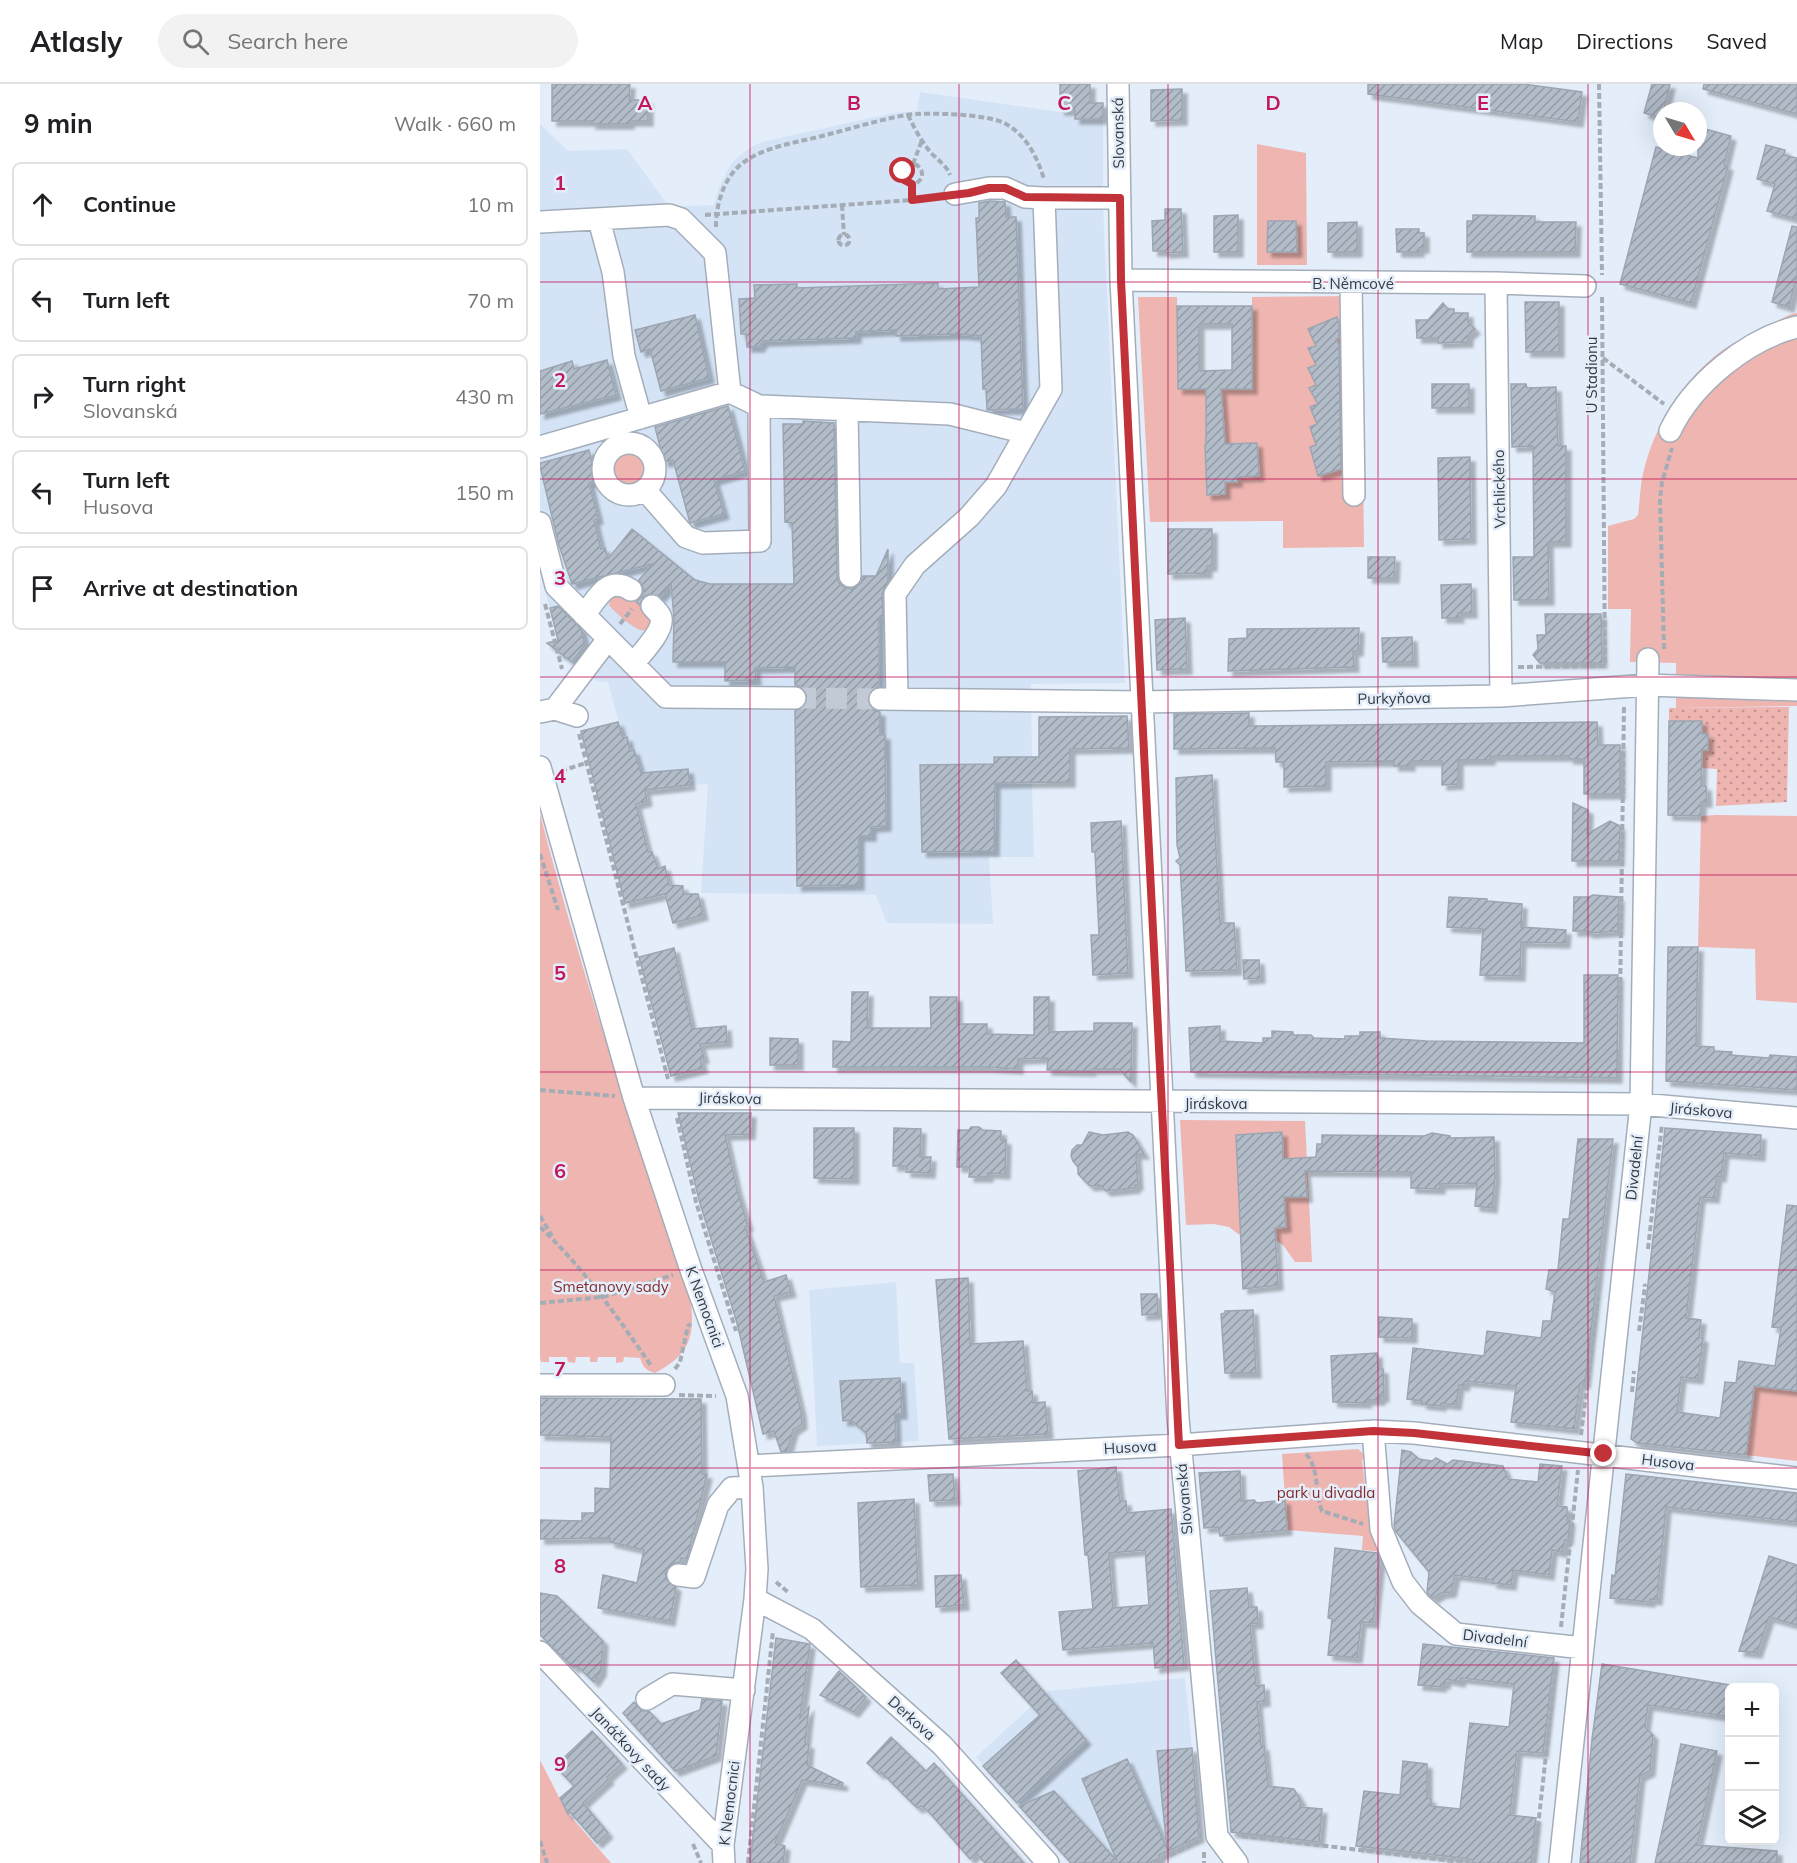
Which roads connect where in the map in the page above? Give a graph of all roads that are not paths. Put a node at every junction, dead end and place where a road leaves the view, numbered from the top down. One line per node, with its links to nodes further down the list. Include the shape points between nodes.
1 (1118, 84): 4 (street, Slovanská, via 1110,111)
2 (955, 194): 3 (street, via 1005,188 1025,197)
3 (1044, 198): 4 (street); 17 (street, via 1051,389)
4 (1120, 198): 7 (street, Slovanská)
5 (599, 220): 6 (street); 12 (street, via 669,215 681,219 715,253); 15 (street, via 613,272)
6 (540, 222)
7 (1121, 280): 8 (street, B. Němcové); 31 (street, Slovanská)
8 (1351, 283): 9 (street, B. Němcové); 20 (street)
9 (1496, 283): 10 (street, B. Němcové); 29 (street, Vrchlického)
10 (1585, 286)
11 (1797, 327): 16 (street, via 1760,342 1728,362 1688,402)
12 (730, 392): 13 (street); 15 (street)
13 (759, 406): 14 (street); 19 (street, via 760,541 703,543 686,537)
14 (847, 410): 17 (street, via 950,414); 22 (street)
15 (633, 427): 18 (street); 19 (street, via 642,446 650,452 656,472); 19 (street, via 605,456 602,466 608,486 616,493 626,496)
16 (1675, 429)
17 (1026, 433): 31 (street, Purkyňova, via 996,486 969,518 915,565 895,594 888,699)
18 (540, 447)
19 (645, 490)
20 (1354, 495)
21 (540, 523): 23 (street, via 556,586)
22 (850, 576)
23 (584, 615): 24 (street); 26 (street, via 604,590 621,583 661,615 658,632)
24 (608, 639): 26 (street); 32 (street)
25 (1656, 656): 27 (street, Divadelní)
26 (633, 664): 30 (street, via 666,697)
27 (1647, 685): 28 (street, Purkyňova); 29 (street, Purkyňova); 37 (street, Divadelní)
28 (1797, 690)
29 (1502, 696): 31 (street, Purkyňova)
30 (795, 698)
31 (1141, 702): 36 (street, Slovanská)
32 (548, 710): 33 (street)
33 (577, 716)
34 (540, 767): 35 (street, K Nemocnici)
35 (634, 1098): 36 (street, Jiráskova); 44 (street, K Nemocnici, via 737,1396)
36 (1162, 1102): 37 (street, Jiráskova); 42 (street, Slovanská)
37 (1641, 1104): 38 (street, Jiráskova); 43 (street, Divadelní)
38 (1797, 1118)
39 (664, 1384): 40 (street)
40 (540, 1386)
41 (1373, 1431): 42 (street, Husova); 43 (street, Husova); 49 (street, Divadelní, via 1381,1529 1403,1582 1420,1605 1456,1634)
42 (1179, 1445): 44 (street, Husova); 55 (street, Slovanská, via 1217,1836)
43 (1604, 1454): 45 (street, Husova); 49 (street, Divadelní)
44 (749, 1466): 46 (street, K Nemocnici)
45 (1797, 1478)
46 (752, 1487): 47 (street, via 732,1488 718,1505 693,1577); 48 (street, K Nemocnici)
47 (678, 1575)
48 (755, 1599): 51 (street, K Nemocnici); 54 (street, Derkova, via 812,1629 942,1745)
49 (1583, 1648): 56 (street, Divadelní)
50 (540, 1652): 53 (street, Janáčkovy sady)
51 (744, 1690): 52 (street, via 672,1684); 53 (street, K Nemocnici)
52 (647, 1699)
53 (724, 1854)
54 (1048, 1863)
55 (1238, 1863)
56 (1560, 1863)

